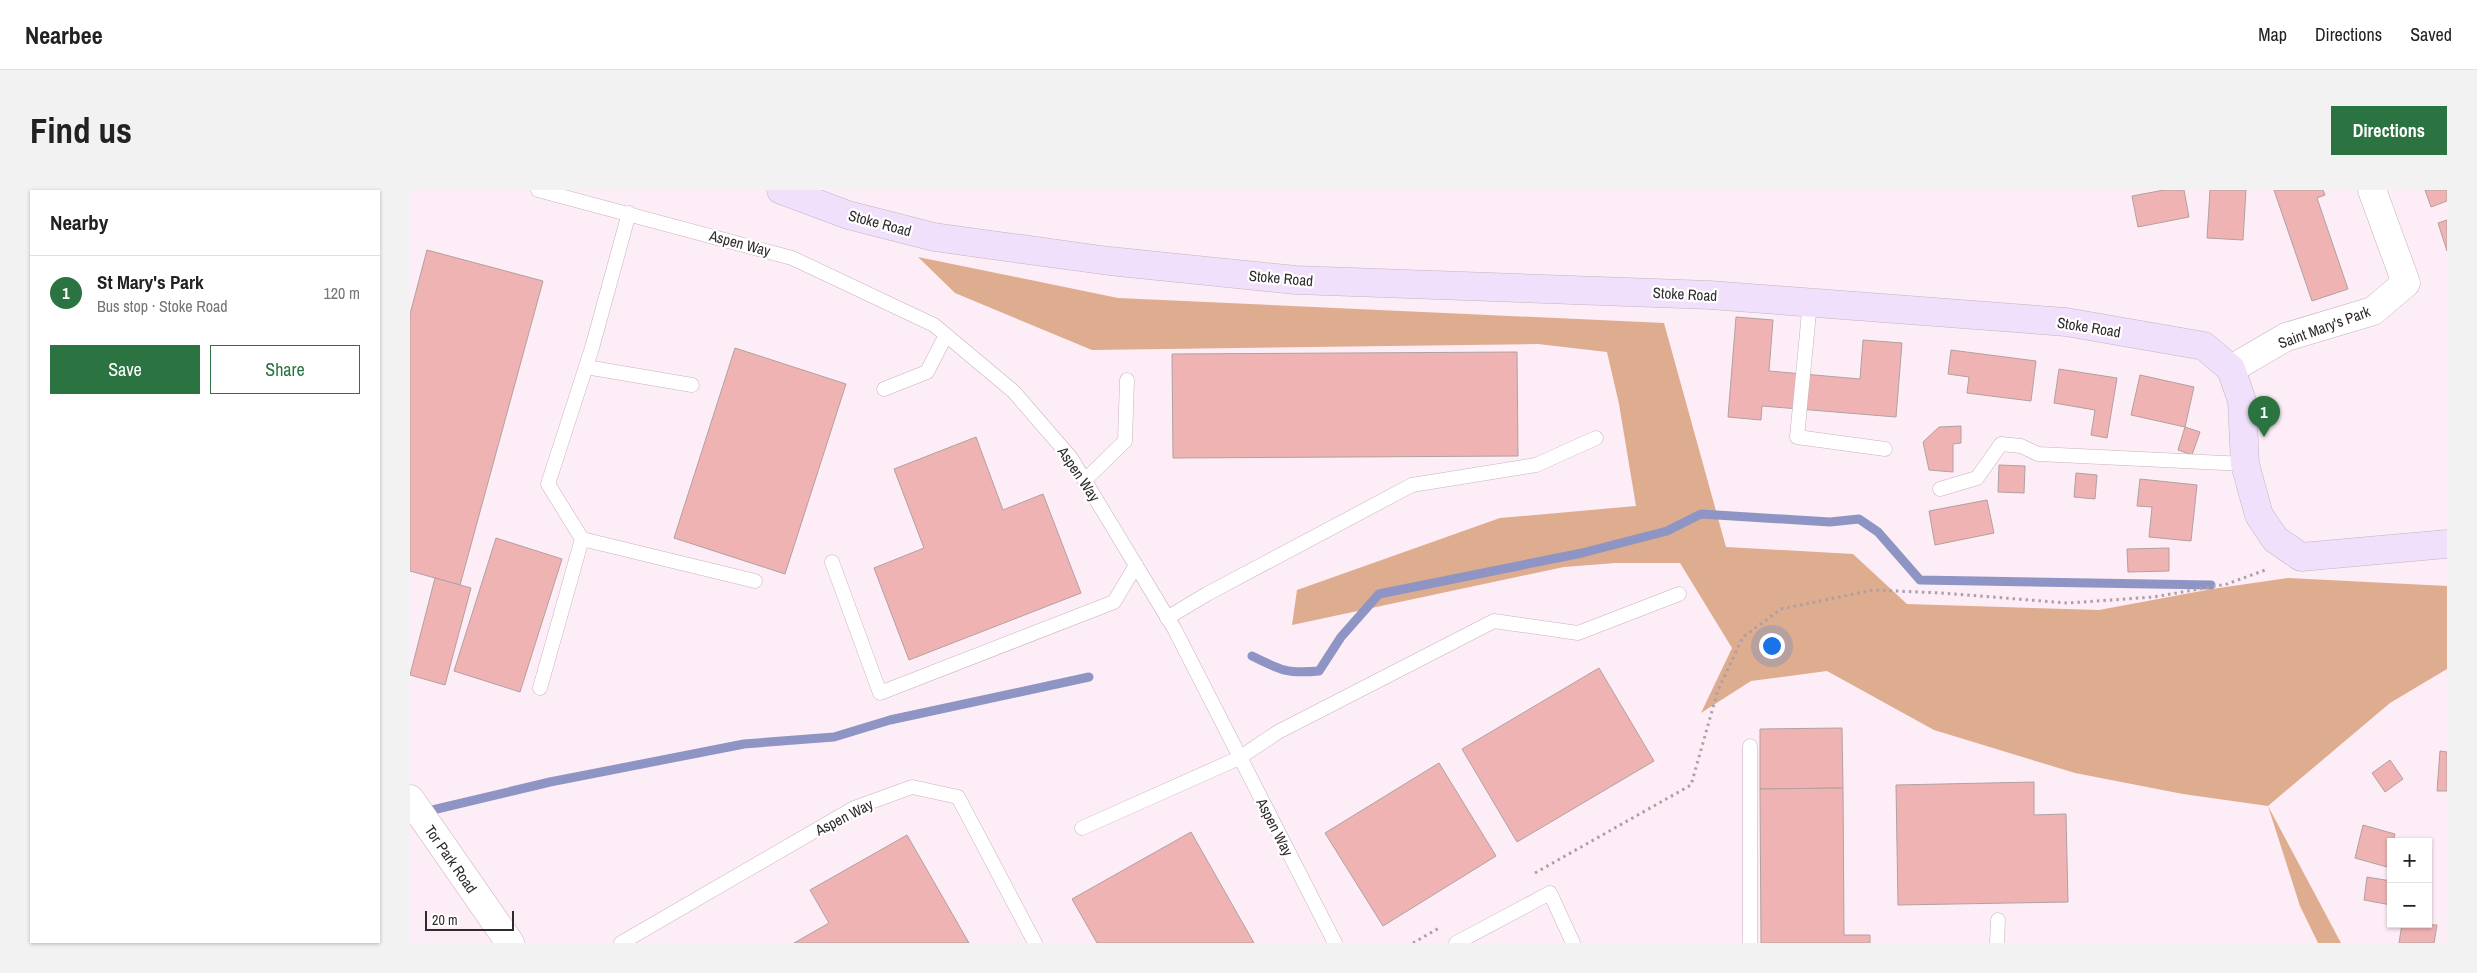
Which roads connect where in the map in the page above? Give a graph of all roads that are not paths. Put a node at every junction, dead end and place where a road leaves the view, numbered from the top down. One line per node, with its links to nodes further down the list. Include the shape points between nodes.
1 (538, 190): 4 (lane, Aspen Way)
2 (781, 190): 5 (street, Stoke Road, via 848,215 934,237 1109,261 1296,280)
3 (2372, 190): 8 (street, Saint Mary's Park, via 2406,283 2373,311 2286,337)
4 (629, 213): 6 (lane, Aspen Way, via 792,258 934,325); 7 (lane)
5 (1810, 302): 8 (street, Stoke Road, via 2066,322 2204,346); 13 (lane, via 1797,437)
6 (946, 335): 11 (lane, via 927,372); 15 (lane, Aspen Way, via 1014,392 1072,458)
7 (586, 367): 10 (lane); 17 (lane, via 548,484)
8 (2230, 369): 14 (street, Stoke Road, via 2242,401)
9 (1127, 380): 15 (lane, via 1125,441)
10 (692, 385)
11 (884, 389)
12 (1596, 438): 23 (lane, via 1536,465 1412,485)
13 (1885, 449)
14 (2245, 464): 16 (lane, via 2038,454 2020,446 2000,444 1977,478); 18 (street, Stoke Road, via 2259,516 2275,539 2301,557)
15 (1085, 480): 20 (lane, Aspen Way)
16 (1940, 489)
17 (582, 539): 21 (lane); 24 (lane)
18 (2447, 544)
19 (832, 562): 20 (lane, via 880,693 1114,602)
20 (1136, 565): 23 (lane, Aspen Way)
21 (755, 581)
22 (1679, 594): 26 (lane, via 1578,633 1494,621 1278,732)
23 (1167, 618): 26 (lane, Aspen Way)
24 (540, 688)
25 (1750, 746): 36 (lane)
26 (1239, 758): 28 (lane); 33 (lane, Aspen Way)
27 (410, 799): 30 (street, Tor Park Road)
28 (1082, 828)
29 (1998, 920): 37 (lane)
30 (510, 943)
31 (621, 943): 32 (lane, Aspen Way, via 854,808 912,787 958,797)
32 (1035, 943)
33 (1334, 943)
34 (1456, 943): 35 (lane, via 1550,893)
35 (1572, 943)
36 (1750, 943)
37 (1997, 943)

